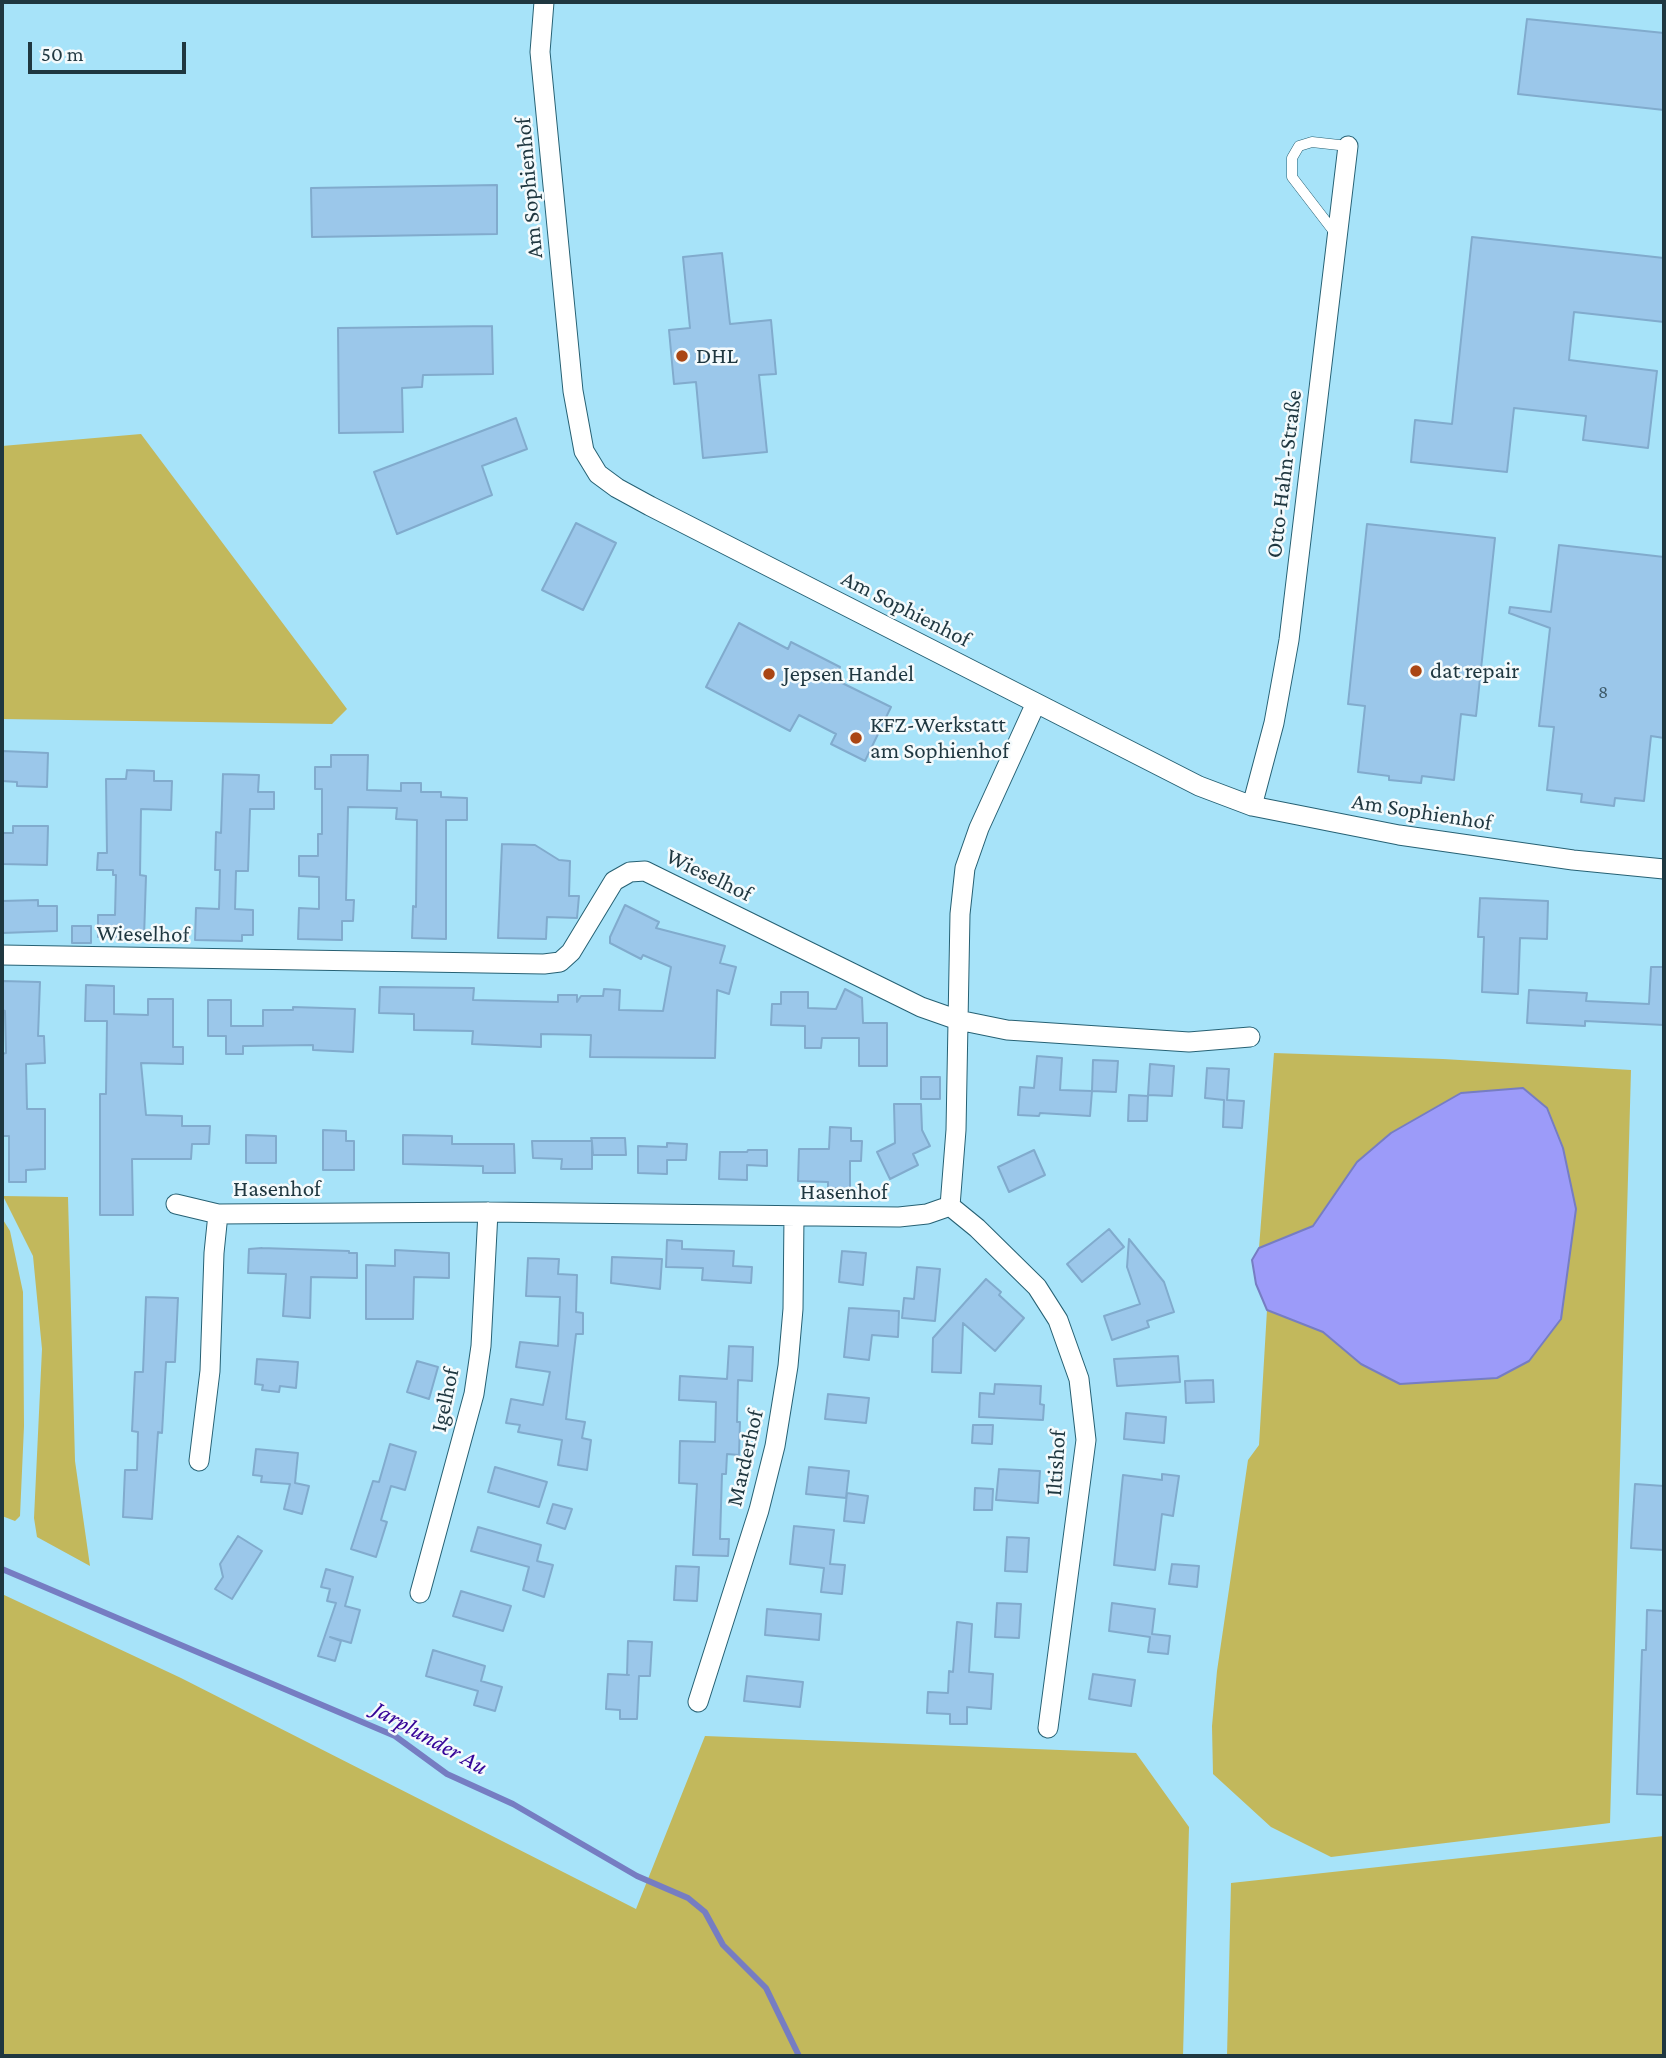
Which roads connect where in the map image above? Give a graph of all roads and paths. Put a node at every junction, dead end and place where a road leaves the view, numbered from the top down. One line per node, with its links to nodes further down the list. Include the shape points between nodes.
1 (544, 2): 4 (street, Am Sophienhof, via 540,52 572,391 584,451 598,474 650,506)
2 (1348, 146): 3 (street, Otto-Hahn-Straße); 3 (lane, via 1312,142 1299,146 1292,159 1292,177)
3 (1337, 235): 5 (street, Otto-Hahn-Straße, via 1289,640)
4 (1036, 703): 5 (street, Am Sophienhof, via 1199,786); 8 (street, via 965,868)
5 (1252, 806): 6 (street, Am Sophienhof, via 1399,835)
6 (1664, 869)
7 (2, 955): 8 (street, Wieselhof, via 560,962 571,952 614,881 630,872 645,871 921,1007)
8 (958, 1020): 9 (street, Wieselhof, via 1007,1030 1189,1042); 11 (street, via 957,1130)
9 (1250, 1037)
10 (176, 1204): 13 (street, Hasenhof)
11 (950, 1206): 14 (street, Hasenhof, via 899,1217); 18 (street, Iltishof, via 1037,1287 1058,1320 1079,1379 1086,1440)
12 (488, 1212): 13 (street, Hasenhof); 14 (street, Hasenhof); 16 (street, Igelhof, via 474,1394)
13 (218, 1214): 15 (street, Hasenhof)
14 (794, 1216): 17 (street, Marderhof, via 793,1309 775,1446)
15 (200, 1461)
16 (420, 1592)
17 (698, 1702)
18 (1048, 1728)

